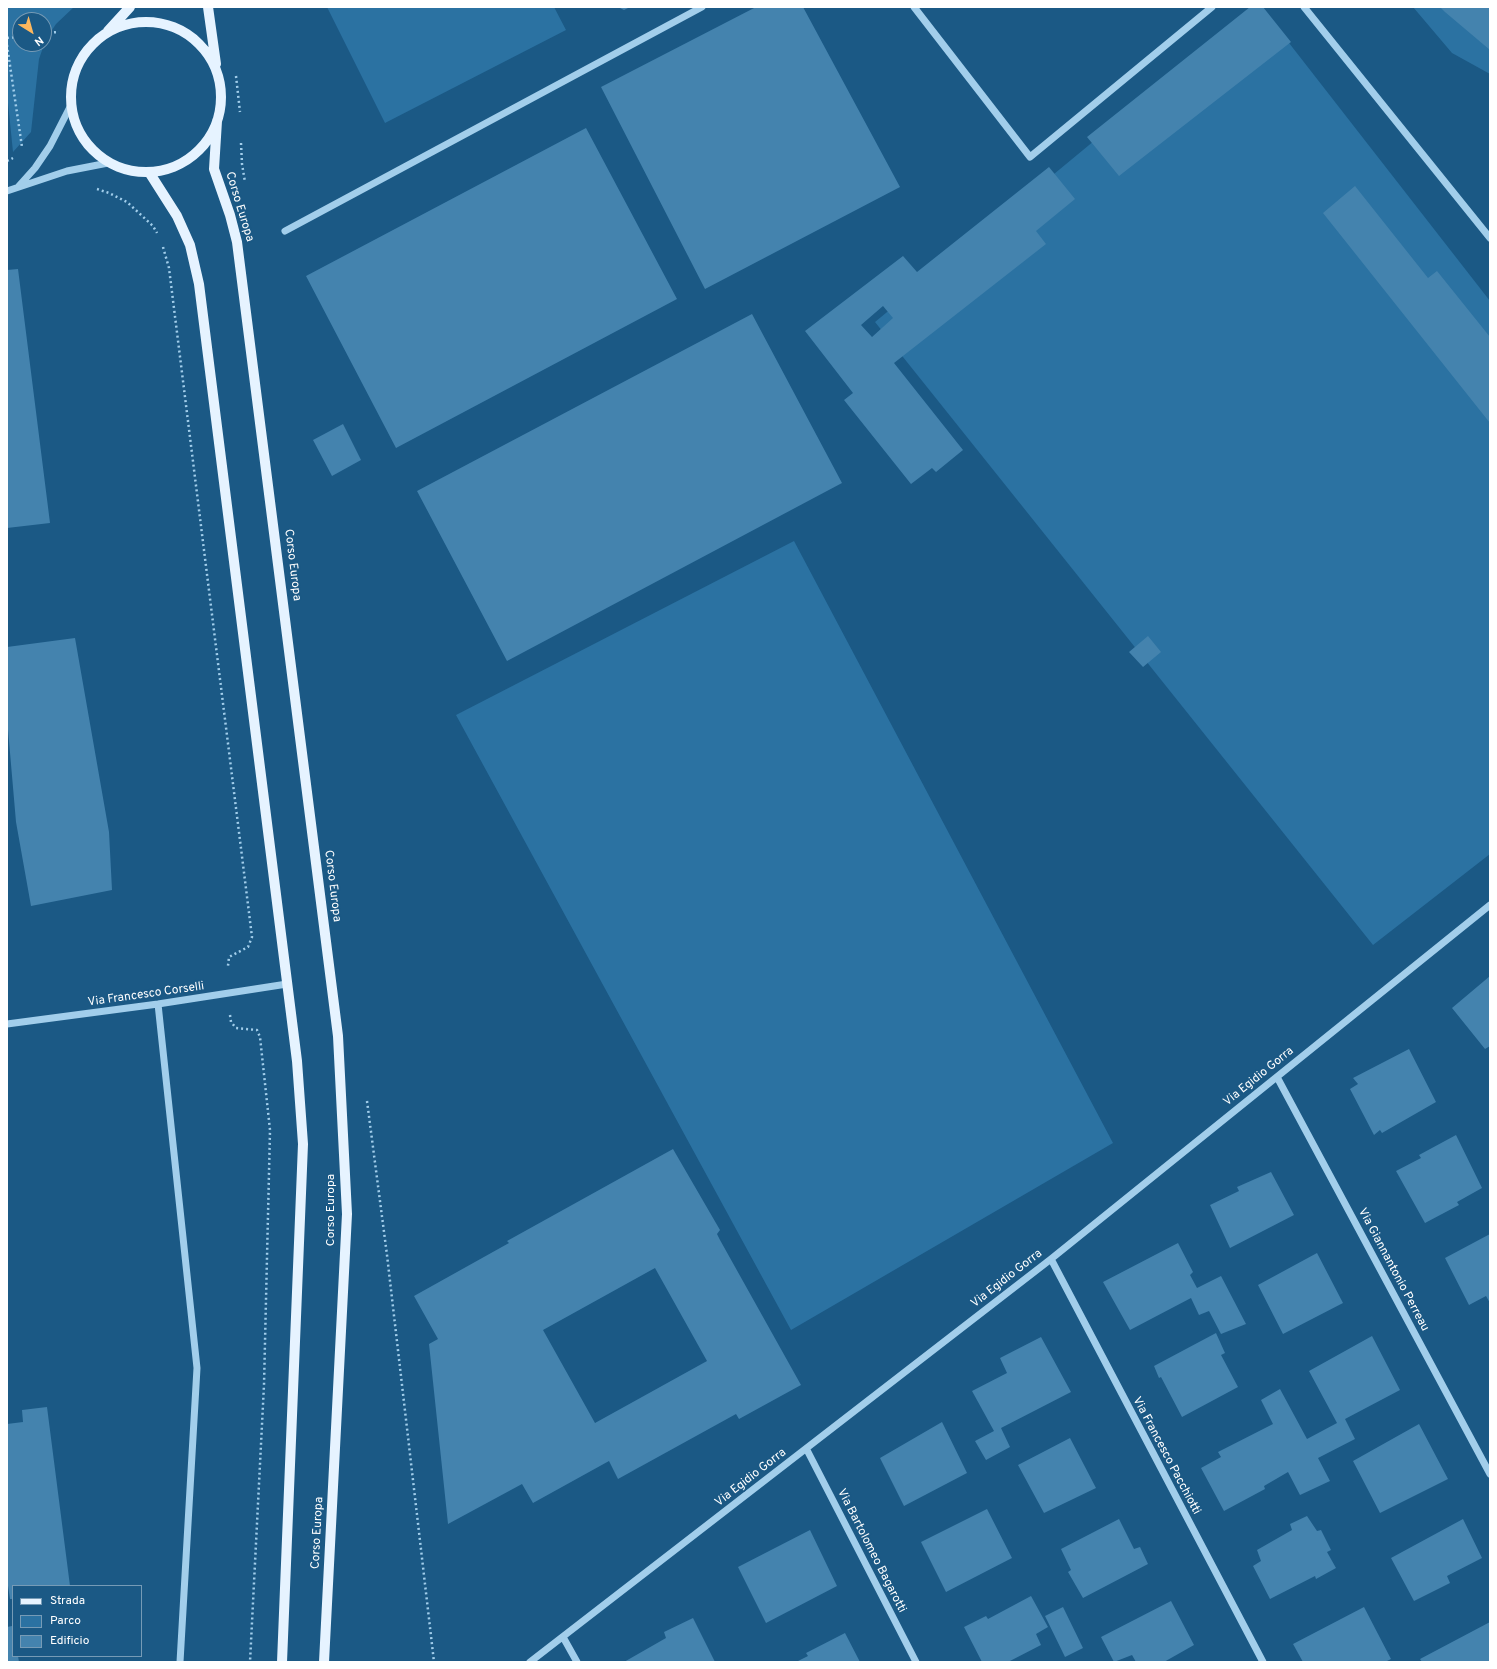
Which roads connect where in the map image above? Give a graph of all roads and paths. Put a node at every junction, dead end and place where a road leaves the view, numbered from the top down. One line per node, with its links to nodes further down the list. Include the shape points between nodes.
1 (130, 7): 9 (main road)
2 (208, 7): 11 (main road)
3 (702, 7): 20 (street)
4 (914, 7): 5 (street, via 1030,156)
5 (1212, 7)
6 (1304, 7): 22 (street)
7 (52, 32): 8 (path)
8 (59, 32)
9 (107, 33): 11 (main road, via 127,24 149,22 170,26 190,36 206,51); 12 (main road, via 91,46 79,64 72,83)
10 (7, 45): 14 (path)
11 (216, 70): 13 (main road, via 221,95)
12 (71, 105): 15 (main road, via 77,128 90,147); 17 (street, via 50,146)
13 (217, 121): 16 (main road, via 207,141 191,157 171,168); 38 (main road, Corso Europa, via 214,169 237,242 338,1036 347,1214)
14 (22, 152)
15 (108, 162): 16 (main road, via 126,170); 17 (street, via 67,171)
16 (149, 172): 26 (main road, via 177,216 190,245 198,284)
17 (18, 187): 19 (street)
18 (92, 188): 21 (path, via 127,202 153,226)
19 (7, 191)
20 (285, 231)
21 (159, 238)
22 (1490, 238)
23 (163, 244): 25 (path, via 169,268 252,937 248,947 229,957)
24 (1490, 905): 30 (street, Via Egidio Gorra)
25 (228, 966)
26 (287, 984): 27 (street, Via Francesco Corselli); 37 (main road, via 298,1061 303,1144)
27 (158, 1004): 29 (street, Via Francesco Corselli); 35 (street, via 198,1368)
28 (230, 1016): 36 (path, via 236,1028 257,1030 260,1037 270,1130 264,1385)
29 (7, 1024)
30 (1277, 1077): 31 (street, Via Egidio Gorra); 33 (street, Via Giannantonio Perreau)
31 (1051, 1259): 32 (street, Via Egidio Gorra); 42 (street, Via Francesco Pacchiotti)
32 (806, 1450): 34 (street, Via Egidio Gorra); 41 (street, Via Bartolomeo Bagarotti)
33 (1490, 1474)
34 (563, 1637): 39 (street, Via Egidio Gorra); 40 (street)
35 (180, 1662)
36 (250, 1662)
37 (282, 1662)
38 (324, 1662)
39 (530, 1662)
40 (577, 1662)
41 (916, 1662)
42 (1263, 1662)

